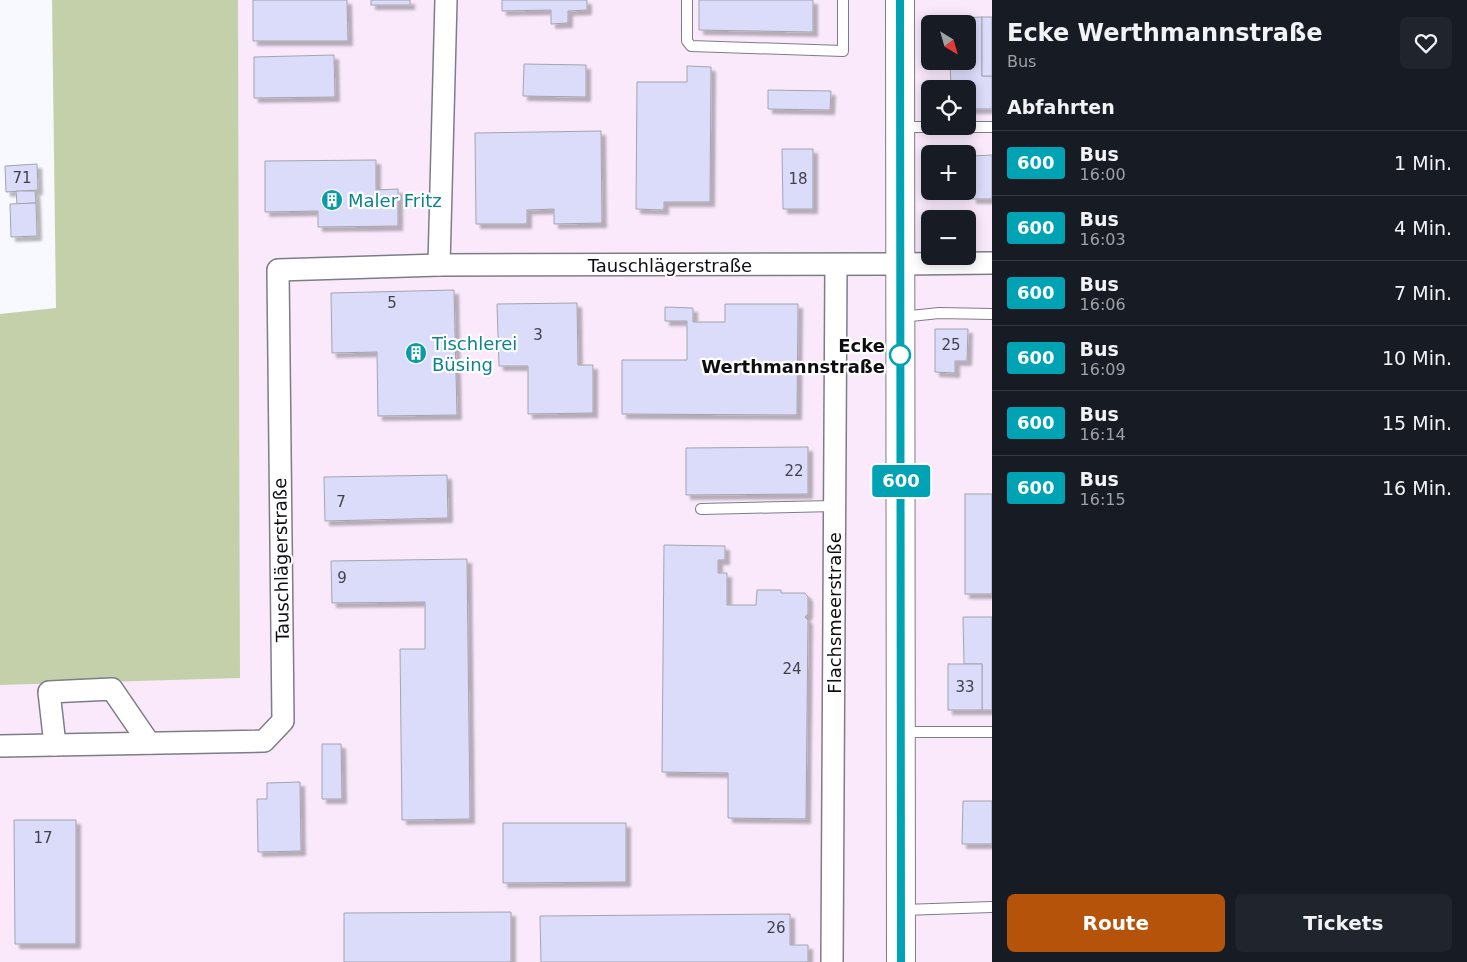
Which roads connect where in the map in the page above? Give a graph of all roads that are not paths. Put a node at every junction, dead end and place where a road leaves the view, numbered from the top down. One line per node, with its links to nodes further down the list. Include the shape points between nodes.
1 (446, 0): 9 (street)
2 (687, 0): 3 (lane, via 687,40 691,46 843,50)
3 (843, 0)
4 (900, 0): 5 (street)
5 (900, 127): 6 (lane); 8 (street)
6 (992, 127)
7 (992, 263): 8 (street, Tauschlägerstraße)
8 (900, 264): 10 (street, Tauschlägerstraße); 12 (street)
9 (439, 265): 10 (street, Tauschlägerstraße); 17 (street, Tauschlägerstraße, via 278,270 283,721 264,741)
10 (836, 265): 13 (street, Flachsmeerstraße)
11 (992, 314): 12 (lane, via 939,313)
12 (900, 317): 15 (street)
13 (834, 506): 14 (lane); 22 (street, Flachsmeerstraße)
14 (701, 509)
15 (902, 732): 16 (lane); 21 (street)
16 (992, 732)
17 (149, 743): 18 (street, Tauschlägerstraße); 18 (street, via 112,689 49,692)
18 (55, 745): 19 (street, Tauschlägerstraße)
19 (0, 746)
20 (992, 907): 21 (lane)
21 (901, 910): 23 (street)
22 (832, 962)
23 (901, 962)

